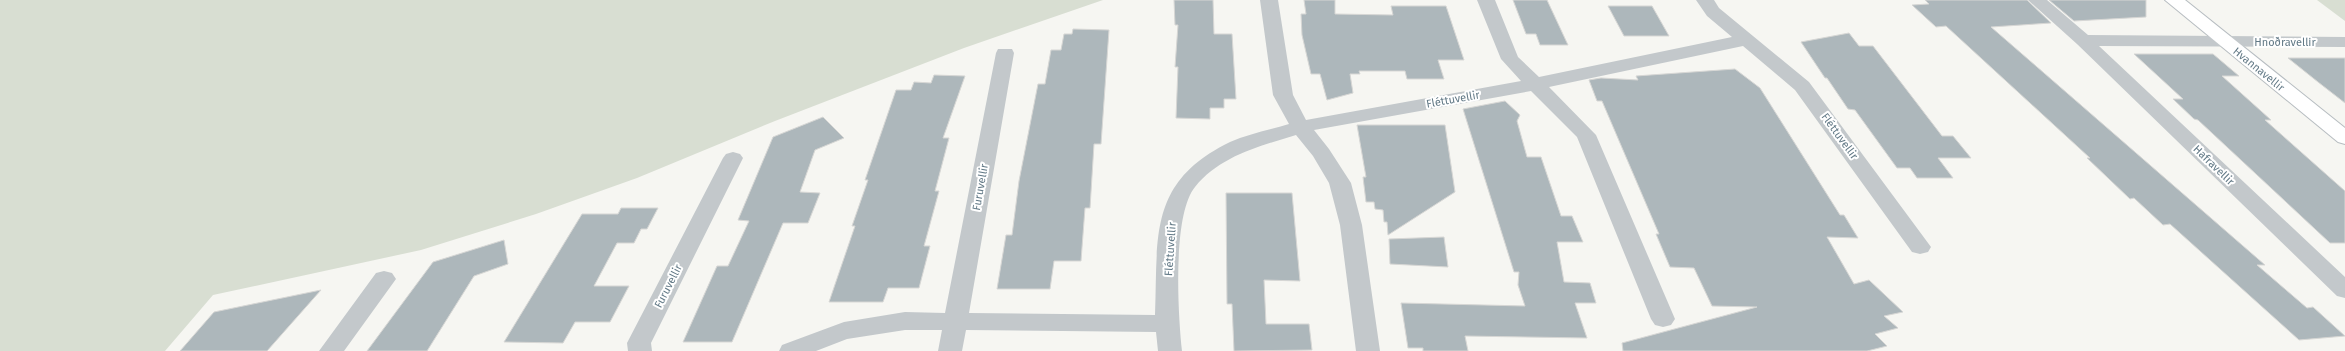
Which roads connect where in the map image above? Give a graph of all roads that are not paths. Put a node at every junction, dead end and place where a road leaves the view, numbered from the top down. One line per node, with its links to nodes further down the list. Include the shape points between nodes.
1 (1269, 0): 12 (street, via 1283,95)
2 (1486, 0): 11 (street, via 1510,59)
3 (1705, 0): 6 (street, Fléttuvellir, via 1712,12)
4 (2037, 0): 7 (street, Hafravellir)
5 (2174, 0): 8 (street, Hvannavellir)
6 (1745, 40): 11 (street, Fléttuvellir); 15 (street, Fléttuvellir, via 1758,47 1802,86)
7 (2083, 40): 8 (street); 17 (street, Hafravellir)
8 (2226, 42): 9 (street, Hnoðravellir); 13 (street, Hvannavellir)
9 (2345, 42)
10 (1005, 53): 19 (street, Furuvellir)
11 (1535, 84): 12 (street, Fléttuvellir); 18 (street, via 1586,135)
12 (1300, 127): 20 (street, Fléttuvellir, via 1238,146 1202,168 1185,185 1175,206 1169,239); 26 (street, via 1322,152 1340,183 1355,248)
13 (2345, 138)
14 (733, 158): 22 (street, Furuvellir, via 639,343)
15 (1920, 247)
16 (384, 279): 21 (street)
17 (2345, 290)
18 (1663, 319)
19 (956, 320): 20 (street); 23 (street, via 905,321 844,330); 24 (street, Furuvellir)
20 (1167, 324): 25 (street, Fléttuvellir)
21 (331, 351)
22 (640, 351)
23 (791, 351)
24 (950, 351)
25 (1170, 351)
26 (1368, 351)

